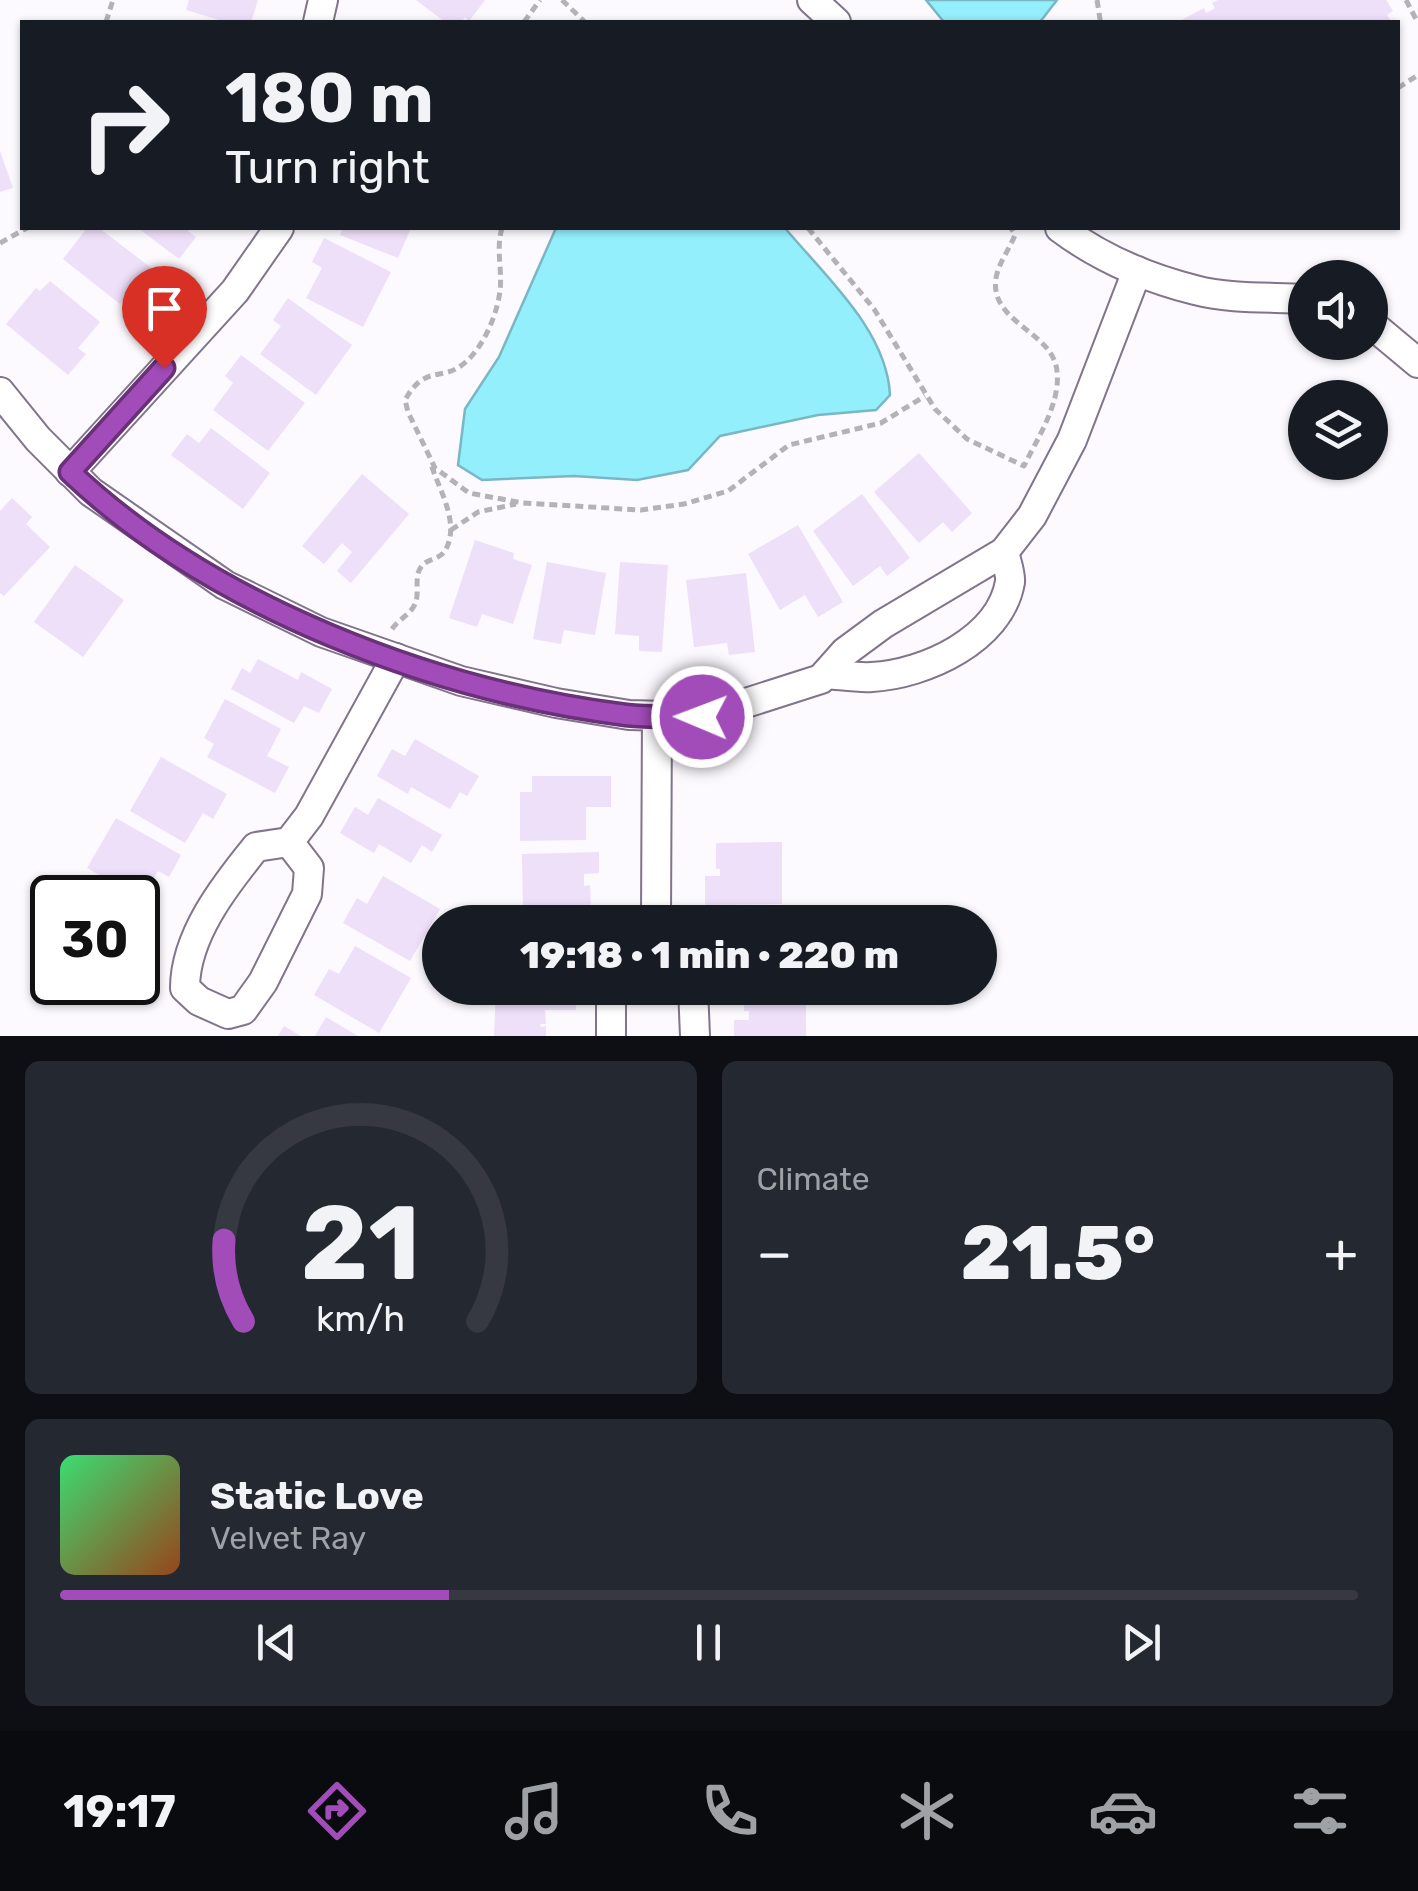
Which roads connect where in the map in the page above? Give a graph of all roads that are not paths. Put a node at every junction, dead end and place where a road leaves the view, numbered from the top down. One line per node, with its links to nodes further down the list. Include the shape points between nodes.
1 (812, 0): 2 (street)
2 (834, 20)
3 (278, 230): 10 (street, via 234,291)
4 (1063, 230): 5 (street)
5 (1138, 271): 6 (street, via 1198,291); 11 (street, via 1072,440 1032,516)
6 (1288, 298)
7 (1388, 338): 8 (street)
8 (1418, 363)
9 (0, 392): 10 (street)
10 (70, 472): 12 (street, via 226,585 321,632)
11 (1004, 552): 13 (street, via 883,624); 13 (street, via 1011,580 990,626 975,641 911,671 871,678)
12 (392, 647): 14 (street, via 460,681 628,716); 15 (street)
13 (826, 674): 14 (street, via 702,717)
14 (657, 716): 16 (street)
15 (289, 842): 15 (street, via 256,846 195,941 185,969 185,988 228,1014 243,1010 263,982 306,894 308,868)
16 (656, 905)
17 (611, 1005): 19 (street)
18 (694, 1005): 20 (street)
19 (611, 1036)
20 (695, 1036)

